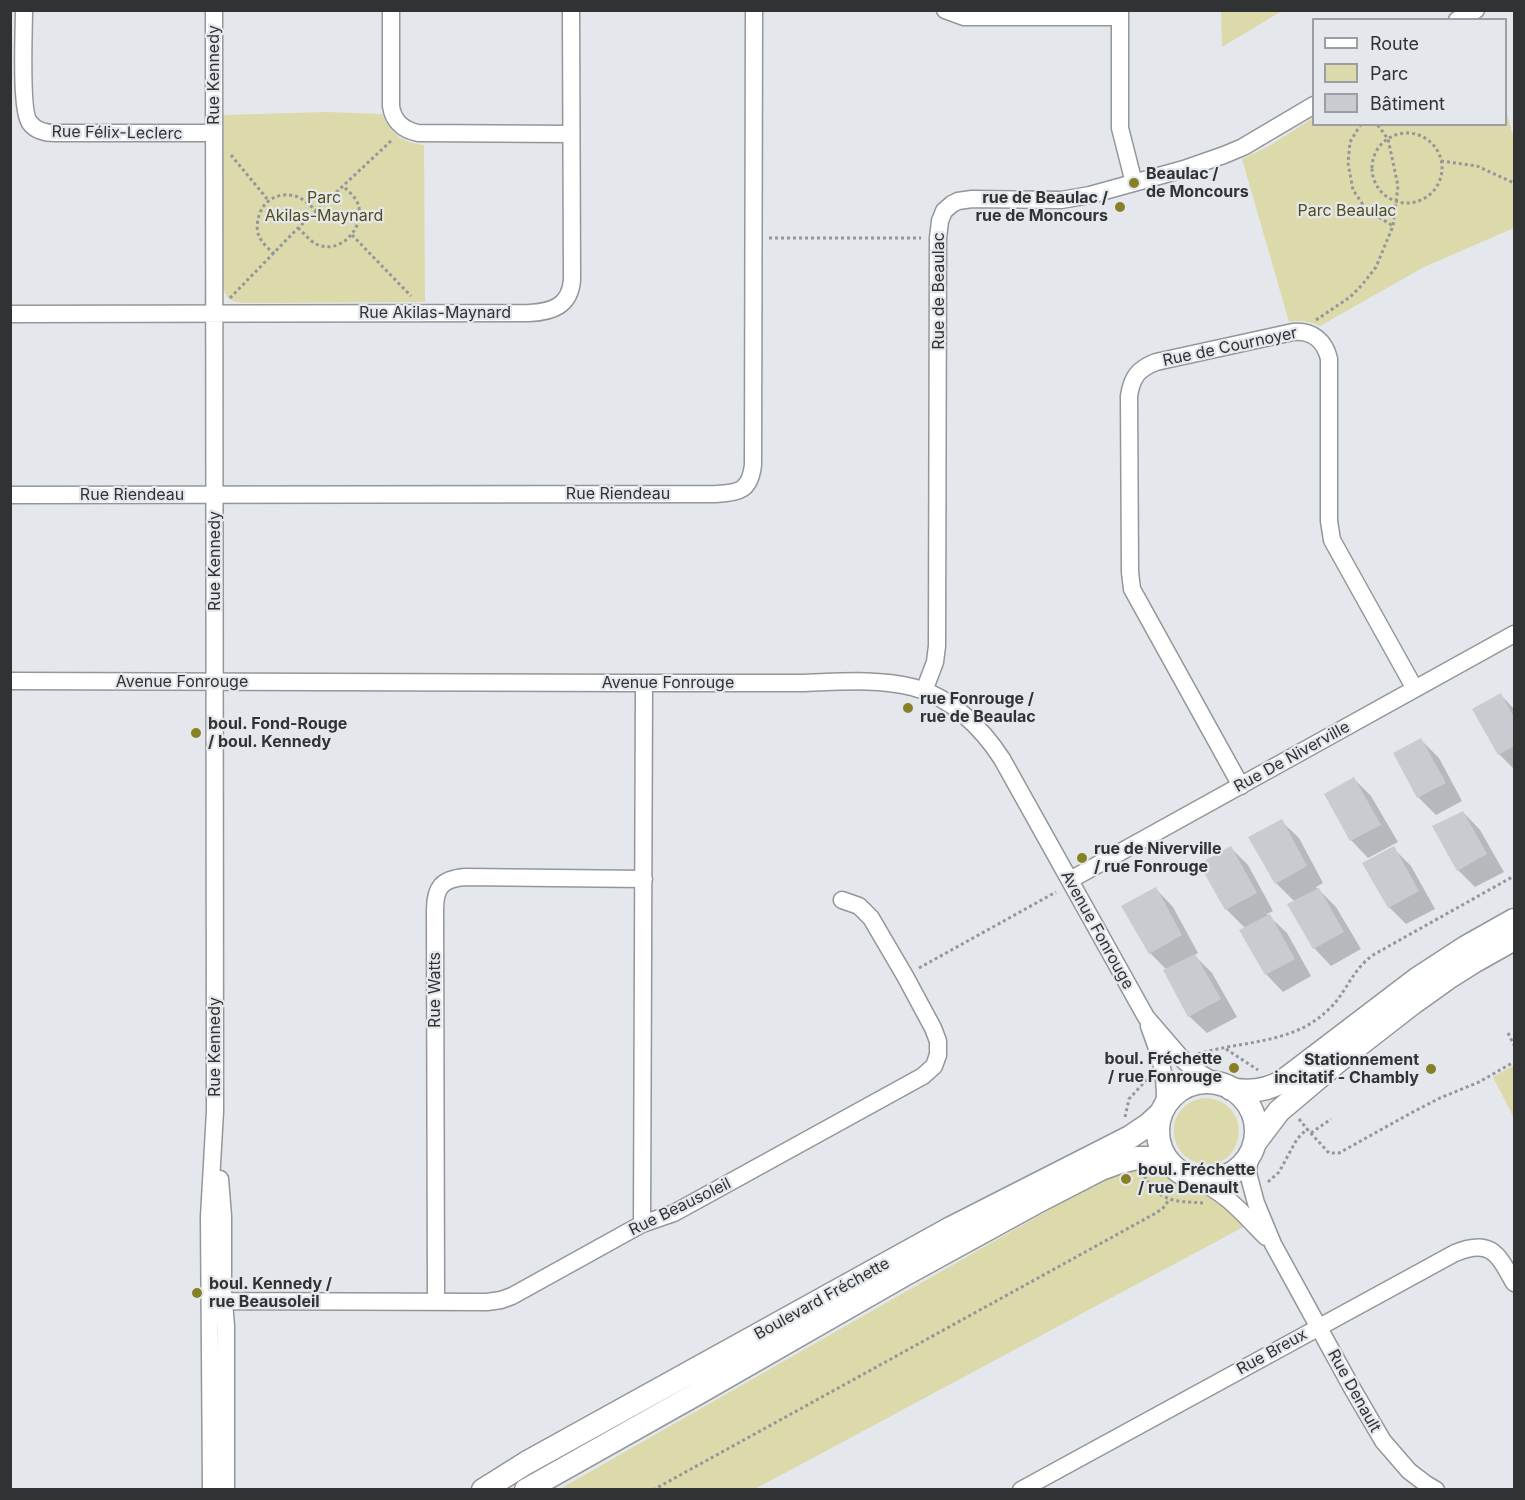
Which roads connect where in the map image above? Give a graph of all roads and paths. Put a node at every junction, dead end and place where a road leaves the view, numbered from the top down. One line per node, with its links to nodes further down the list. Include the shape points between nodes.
1 (24, 10): 14 (street, Rue Félix-Leclerc, via 24,102 27,120 33,127 56,134)
2 (214, 10): 14 (street, Rue Kennedy)
3 (391, 10): 13 (street, via 391,106 394,118)
4 (571, 10): 15 (street, Rue Akilas-Maynard)
5 (754, 10): 27 (street, Rue Riendeau)
6 (945, 10): 8 (street, via 964,17)
7 (1476, 10): 9 (street)
8 (1120, 14): 18 (street, via 1120,128)
9 (1462, 18)
10 (1312, 106): 18 (street, Rue de Beaulac, via 1233,151)
11 (1360, 126): 24 (path, via 1350,142 1348,162 1353,190 1366,209)
12 (1378, 126): 16 (path)
13 (405, 128): 15 (street, via 418,133); 20 (path)
14 (214, 134): 21 (path); 32 (street, Rue Kennedy)
15 (571, 134): 30 (street, Rue Akilas-Maynard, via 573,280 566,299 550,310 538,312)
16 (1388, 139): 17 (path, via 1401,134 1420,136 1435,147); 22 (path, via 1398,186); 22 (path, via 1373,156 1372,175 1380,192)
17 (1441, 161): 19 (path, via 1478,166); 22 (path, via 1439,183 1434,191 1418,202)
18 (1134, 183): 28 (street, Rue de Beaulac, via 1074,198 958,201 944,212)
19 (1515, 183)
20 (343, 186): 23 (path); 26 (path, via 358,204 359,218)
21 (268, 200): 23 (path, via 296,196); 29 (path, via 261,209 258,229 259,237)
22 (1396, 202): 24 (path)
23 (316, 211): 25 (path)
24 (1393, 226): 33 (path, via 1376,267 1362,285)
25 (298, 228): 26 (path, via 315,244 327,247); 29 (path)
26 (352, 235): 30 (path)
27 (753, 238): 28 (path); 34 (street, Rue Riendeau, via 753,465 750,480 738,491)
28 (938, 238): 41 (street, Rue de Beaulac, via 937,646)
29 (274, 254): 32 (path)
30 (428, 313): 32 (street, Rue Akilas-Maynard)
31 (10, 314): 32 (street, Rue Akilas-Maynard)
32 (215, 314): 34 (street, Rue Kennedy)
33 (1300, 331): 40 (street, Rue de Cournoyer, via 1318,338 1329,359 1332,540); 42 (street, Rue de Cournoyer, via 1156,362 1138,372 1129,396 1132,589)
34 (215, 494): 35 (street, Rue Riendeau); 38 (street, Rue Kennedy)
35 (10, 495)
36 (1515, 634): 40 (street, Rue De Niverville)
37 (10, 681): 38 (street, Avenue Fonrouge)
38 (214, 682): 39 (street, Avenue Fonrouge); 75 (street, Rue Kennedy, via 215,1111 222,1216)
39 (644, 683): 41 (street, Avenue Fonrouge, via 863,682); 44 (street)
40 (1415, 689): 42 (street, Rue De Niverville)
41 (924, 691): 45 (street, Avenue Fonrouge, via 963,714 987,737)
42 (1241, 786): 45 (street, Rue De Niverville)
43 (1515, 876): 54 (path, via 1373,955 1356,971 1329,1010 1302,1028 1278,1038)
44 (644, 879): 71 (street); 74 (street, Rue Watts, via 465,877 445,881 438,890)
45 (1070, 880): 51 (street, Avenue Fonrouge)
46 (1056, 892): 50 (path)
47 (842, 900): 71 (street, Rue Beausoleil, via 859,906 871,918 905,976 936,1035 939,1048 934,1066 916,1080 674,1213)
48 (1515, 920): 59 (main road, via 1417,979 1283,1081 1251,1091)
49 (1515, 939): 64 (main road, via 1440,984 1320,1076 1279,1111)
50 (915, 970)
51 (1146, 1017): 59 (street, via 1192,1068); 60 (street, via 1163,1067 1166,1087)
52 (1508, 1033): 53 (path)
53 (1515, 1045)
54 (1224, 1048): 55 (path); 57 (path)
55 (1190, 1056)
56 (1515, 1062): 63 (path, via 1339,1153 1329,1153)
57 (1262, 1073)
58 (1154, 1074): 62 (path, via 1129,1099)
59 (1223, 1085): 60 (main road, via 1204,1081 1189,1085 1174,1094); 64 (main road, via 1240,1094 1251,1110 1256,1126)
60 (1162, 1110): 65 (main road, via 1157,1138); 79 (main road, Boulevard Fréchette, via 1130,1137 951,1228)
61 (1331, 1119): 63 (path)
62 (1125, 1120)
63 (1311, 1133): 68 (path, via 1307,1129 1301,1134 1279,1172)
64 (1253, 1148): 67 (main road, via 1233,1174 1216,1180); 72 (street, Rue Denault, via 1248,1170 1250,1184)
65 (1172, 1166): 67 (main road); 80 (main road, Boulevard Fréchette, via 1152,1158 1137,1158 1101,1169 922,1265)
66 (1141, 1171): 69 (path)
67 (1196, 1180): 72 (street, Rue Denault, via 1227,1197)
68 (1263, 1184)
69 (1169, 1200): 70 (path); 81 (path, via 1156,1213)
70 (1210, 1204)
71 (642, 1224): 74 (street, Rue Beausoleil, via 512,1296 488,1302)
72 (1274, 1244): 76 (street, Rue Denault)
73 (1515, 1284): 76 (street, Rue Breux, via 1495,1253 1468,1248)
74 (436, 1300): 75 (street, Rue Beausoleil)
75 (217, 1301): 77 (street, Rue Kennedy); 78 (street, Rue Kennedy, via 226,1326)
76 (1318, 1326): 82 (street, Rue Breux); 83 (street, Rue Denault, via 1383,1441 1409,1471)
77 (211, 1490)
78 (226, 1490)
79 (483, 1490)
80 (526, 1490)
81 (653, 1490)
82 (1021, 1490)
83 (1436, 1490)

